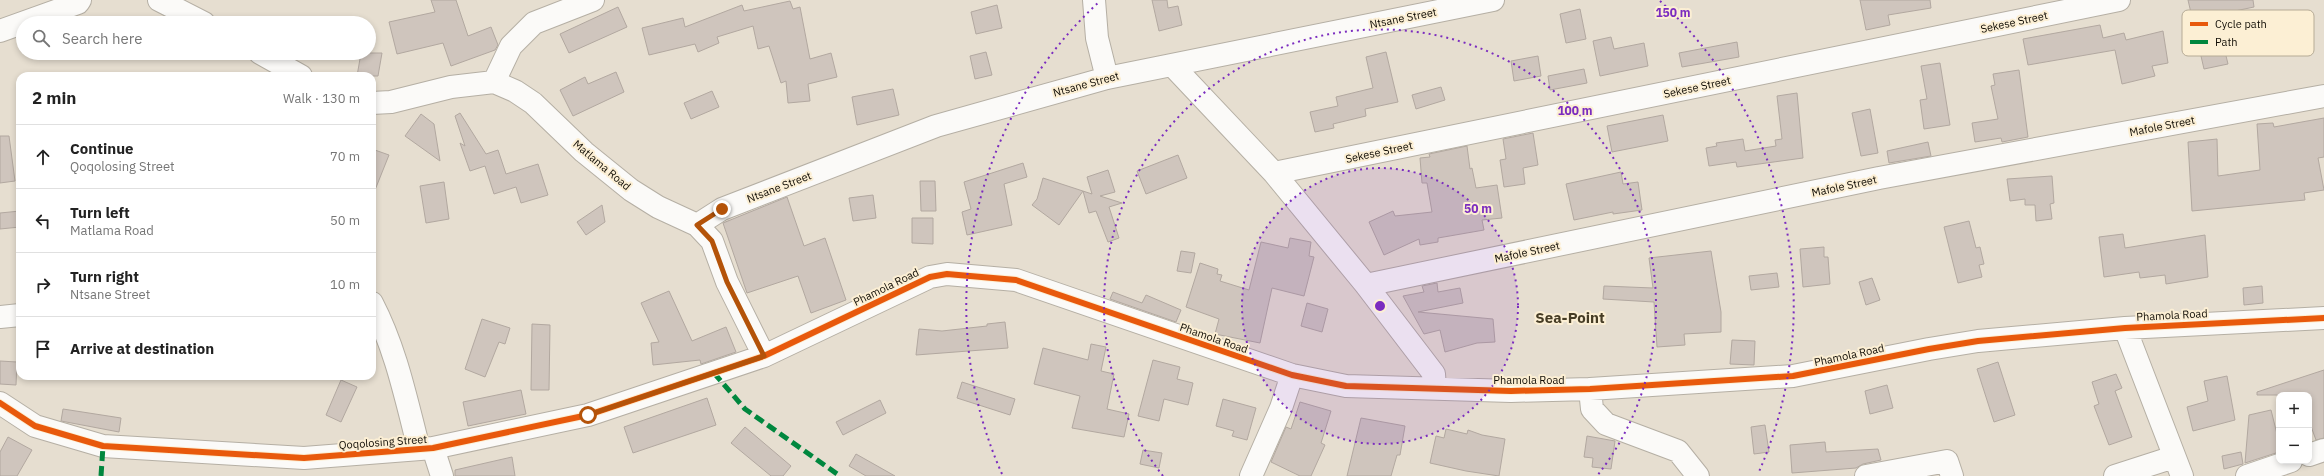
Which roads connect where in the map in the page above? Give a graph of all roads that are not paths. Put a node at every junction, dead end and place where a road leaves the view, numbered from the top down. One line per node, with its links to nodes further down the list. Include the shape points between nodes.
1 (80, 0): 7 (street)
2 (159, 0): 8 (street)
3 (594, 0): 15 (street, via 534,23 510,46)
4 (1094, 0): 14 (street, via 1098,38)
5 (1492, 0): 12 (street, Ntsane Street)
6 (2119, 0): 18 (street, Sekese Street)
7 (42, 16)
8 (190, 16)
9 (16, 25): 10 (street)
10 (0, 31)
11 (272, 60): 13 (street)
12 (1172, 65): 14 (street, Ntsane Street); 18 (street)
13 (294, 72)
14 (1107, 78): 19 (street, Ntsane Street, via 936,126 722,209)
15 (494, 82): 17 (street, Matlama Road, via 451,87 391,102); 19 (street, Matlama Road, via 515,91 533,103 584,152 631,190 658,208)
16 (2324, 96): 20 (street, Mafole Street, via 1879,178)
17 (376, 103)
18 (1274, 173): 20 (street)
19 (697, 225): 26 (street, Matlama Road, via 712,241 727,282)
20 (1366, 285): 28 (street, via 1434,374)
21 (376, 311): 31 (street)
22 (16, 315): 23 (street)
23 (0, 317)
24 (2324, 318): 25 (street, Phamola Road)
25 (2125, 328): 29 (street, Phamola Road, via 1978,341 1793,376); 35 (street)
26 (764, 356): 27 (street, Phamola Road, via 930,277 947,274 1016,280); 31 (street, Qoqolosing Street, via 588,415)
27 (1292, 375): 28 (street, Phamola Road, via 1346,386); 38 (street, via 1281,408)
28 (1435, 388): 29 (street, Phamola Road, via 1511,391)
29 (1590, 389): 39 (street, via 1592,409 1606,424 1678,451)
30 (0, 403): 31 (street, Qoqolosing Street, via 35,426 103,446 304,458)
31 (426, 449): 37 (street)
32 (2324, 450): 33 (street)
33 (2312, 454)
34 (2282, 464): 42 (street)
35 (2178, 467): 41 (street)
36 (1950, 468): 40 (street)
37 (442, 476)
38 (1251, 476)
39 (1698, 476)
40 (1866, 476)
41 (2115, 476)
42 (2247, 476)

